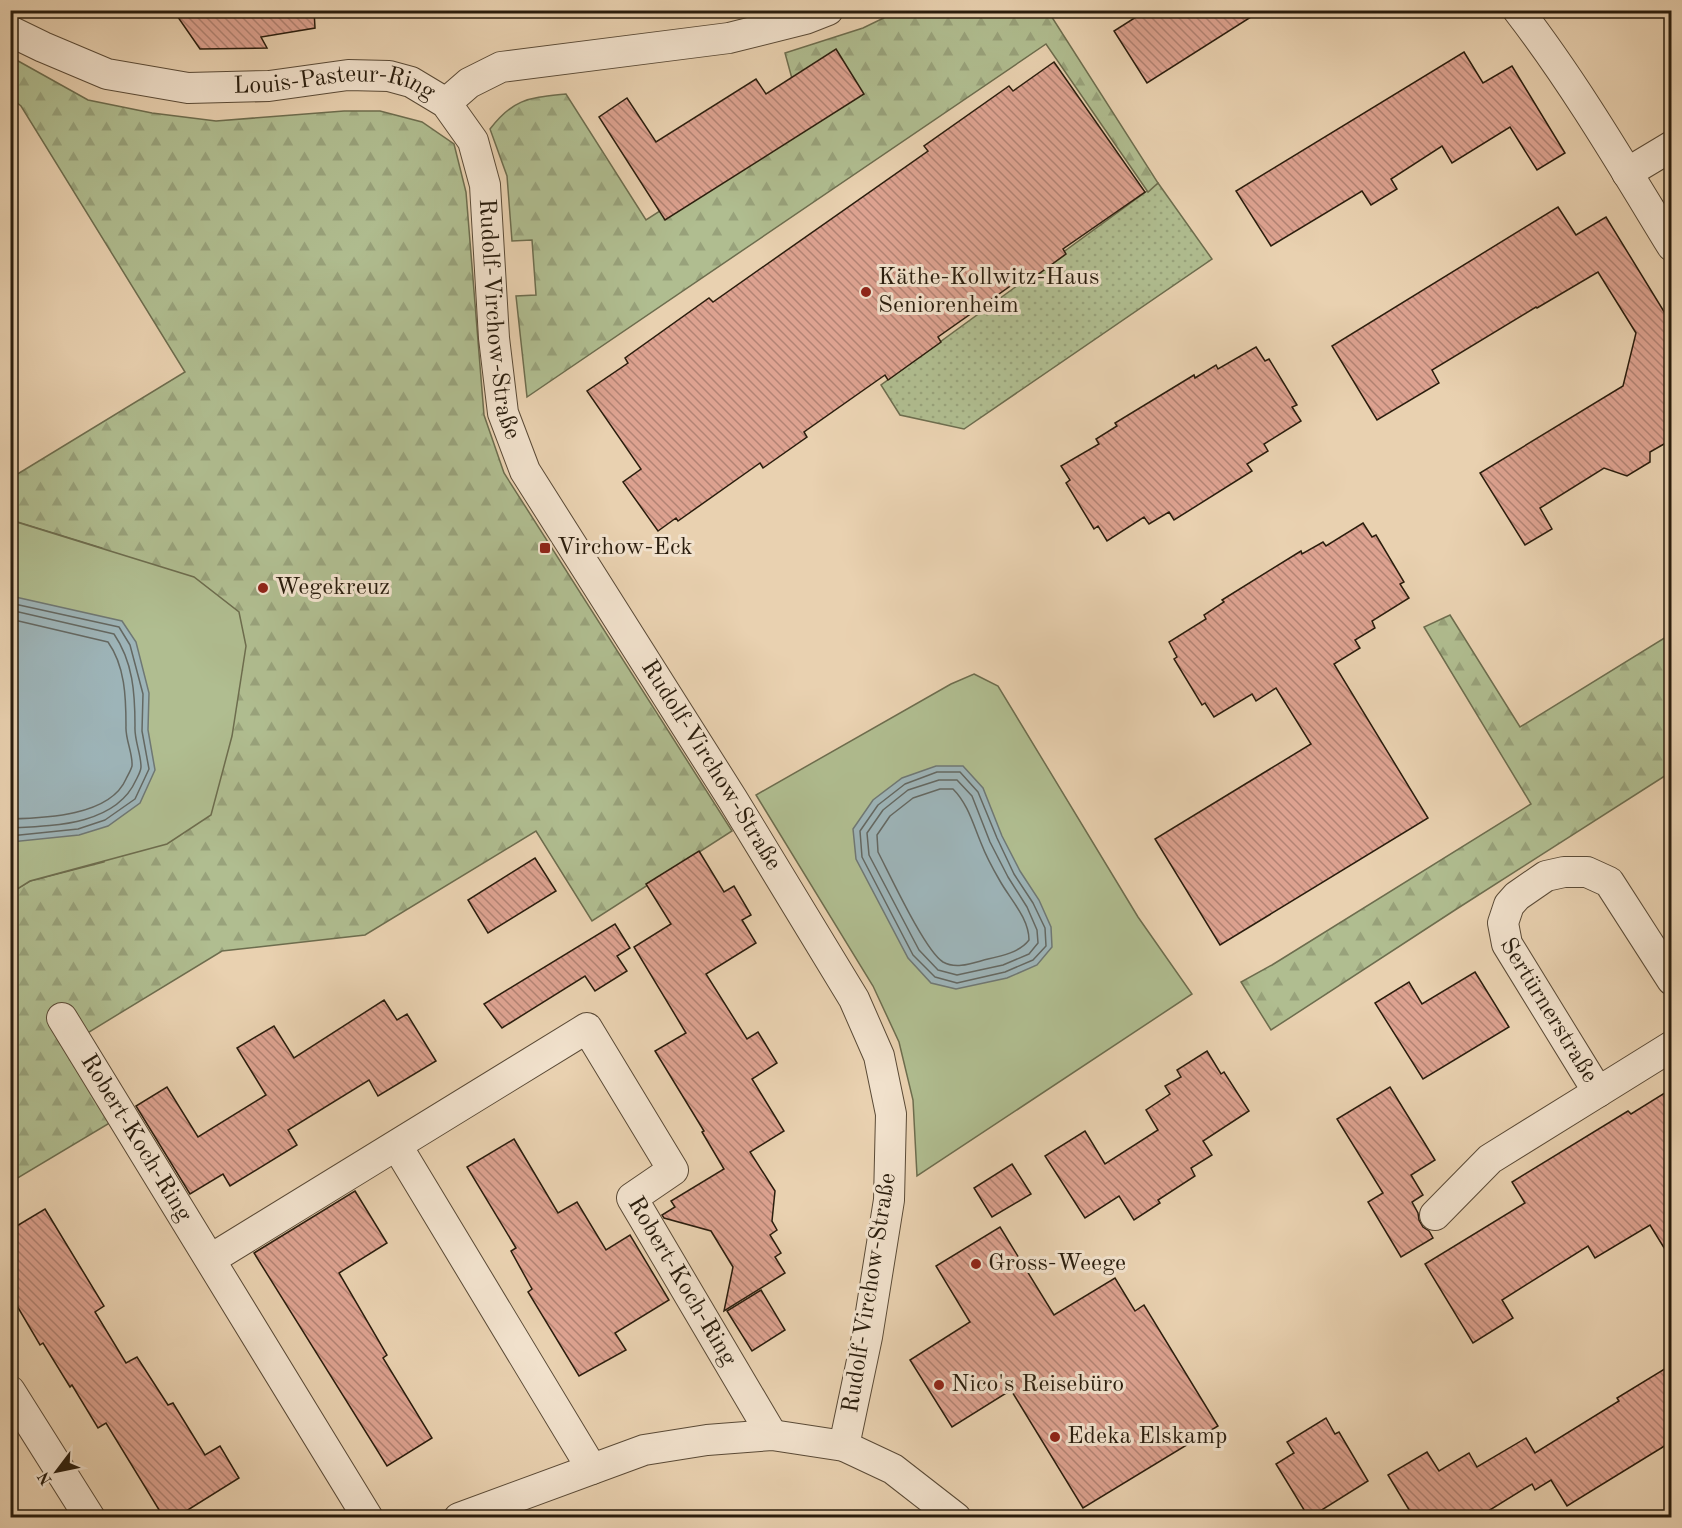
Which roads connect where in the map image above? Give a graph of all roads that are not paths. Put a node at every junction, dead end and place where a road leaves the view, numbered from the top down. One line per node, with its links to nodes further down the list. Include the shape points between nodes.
1 (828, 10): 4 (street, Louis-Pasteur-Ring, via 729,38 501,67 469,83)
2 (1518, 10): 6 (street)
3 (10, 31): 4 (street, Louis-Pasteur-Ring, via 107,74 188,87 269,86 348,75 389,76 411,82)
4 (446, 104): 17 (street, Rudolf-Virchow-Straße, via 473,141 485,185 503,413 525,471 734,800 854,999 879,1056 891,1113 889,1200 867,1337)
5 (1671, 146): 6 (street)
6 (1627, 173): 7 (street)
7 (1671, 246)
8 (1671, 980): 11 (street, Sertürnerstraße, via 1609,882 1587,872 1546,876 1509,905 1503,923 1507,944)
9 (62, 1018): 14 (street, Robert-Koch-Ring)
10 (1671, 1046): 11 (street, Sertürnerstraße)
11 (1598, 1092): 13 (street, Sertürnerstraße, via 1490,1159)
12 (397, 1146): 14 (street, Robert-Koch-Ring); 16 (street, Robert-Koch-Ring, via 587,1028 673,1170 632,1198); 18 (street)
13 (1435, 1215)
14 (211, 1259): 20 (street, Robert-Koch-Ring)
15 (10, 1391): 19 (street)
16 (772, 1435): 17 (street); 18 (street, via 644,1450)
17 (844, 1446): 22 (street, via 893,1468)
18 (592, 1469): 21 (street)
19 (90, 1518)
20 (369, 1518)
21 (459, 1518)
22 (956, 1518)

